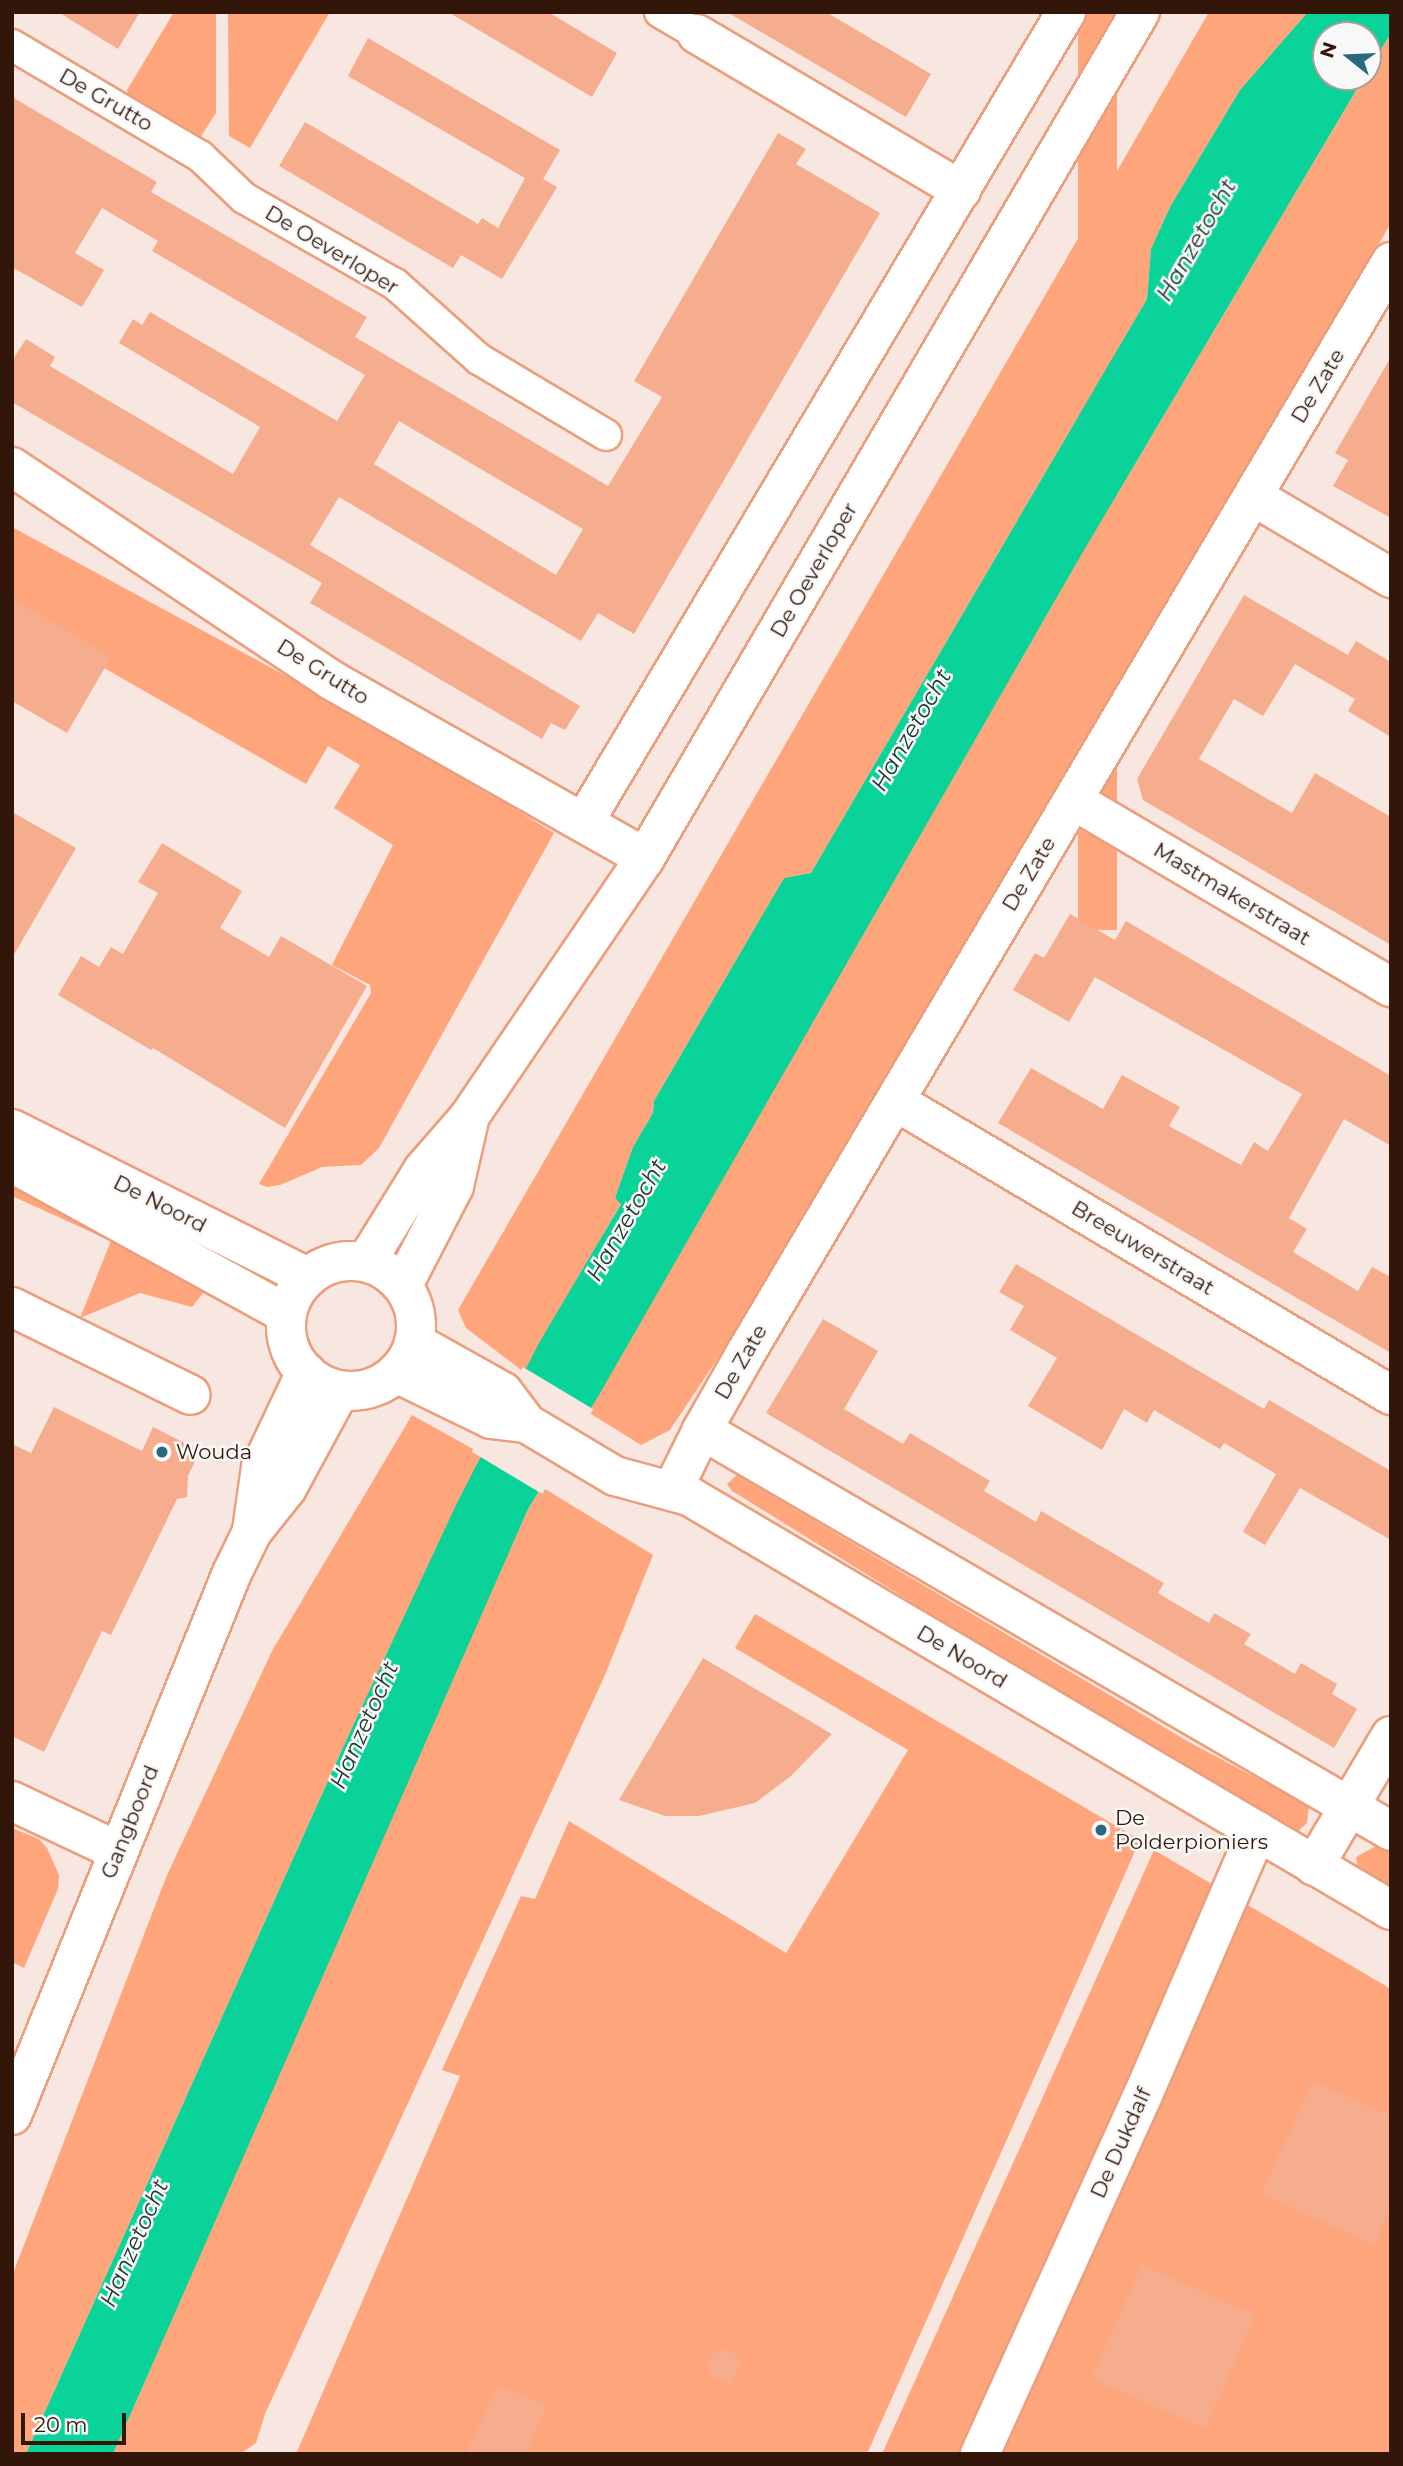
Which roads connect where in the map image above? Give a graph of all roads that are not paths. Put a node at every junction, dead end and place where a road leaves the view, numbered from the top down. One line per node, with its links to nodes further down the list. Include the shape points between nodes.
1 (660, 12): 4 (street)
2 (1066, 12): 7 (street)
3 (1140, 12): 15 (street, De Oeverloper)
4 (697, 34): 7 (street)
5 (12, 45): 6 (street, De Grutto)
6 (200, 156): 9 (street, De Oeverloper, via 244,198 395,284 479,359)
7 (961, 190): 14 (street)
8 (1391, 262): 11 (street, De Zate)
9 (606, 435)
10 (12, 467): 14 (street, De Grutto, via 331,680)
11 (1253, 496): 12 (street); 13 (street, De Zate)
12 (1391, 578)
13 (1073, 800): 16 (street, Mastmakerstraat); 17 (street, De Zate)
14 (584, 822): 15 (street, De Grutto)
15 (645, 858): 18 (street, De Oeverloper)
16 (1391, 987)
17 (895, 1101): 30 (street, Breeuwerstraat); 31 (street, De Zate)
18 (470, 1117): 21 (street, De Oeverloper, via 423,1170); 23 (street, De Oeverloper, via 454,1186)
19 (12, 1129): 22 (street, De Noord)
20 (12, 1163): 25 (street, De Noord)
21 (366, 1262): 22 (street, via 335,1264); 23 (street, via 386,1270)
22 (308, 1278): 25 (street, via 298,1288)
23 (402, 1285): 26 (street, via 417,1322)
24 (12, 1307): 29 (street)
25 (287, 1314): 27 (street, via 290,1345)
26 (405, 1357): 28 (street, via 380,1384); 32 (street, De Noord, via 439,1375 503,1392 526,1423 615,1476)
27 (306, 1372): 28 (street, via 321,1384); 33 (street, Gangboord, via 261,1467)
28 (340, 1390): 33 (street, Gangboord, via 287,1488)
29 (191, 1395)
30 (1391, 1395)
31 (702, 1430): 32 (street, De Zate); 36 (street)
32 (673, 1489): 38 (street, De Noord)
33 (252, 1532): 39 (street, Gangboord)
34 (1391, 1736): 36 (street)
35 (12, 1801): 39 (street)
36 (1350, 1806): 37 (street); 40 (street)
37 (1391, 1830)
38 (1256, 1831): 40 (street, De Noord); 43 (street, De Dukdalf, via 1142,2097)
39 (118, 1851): 42 (street, Gangboord)
40 (1314, 1866): 41 (street, De Noord)
41 (1391, 1910)
42 (12, 2115)
43 (980, 2454)

